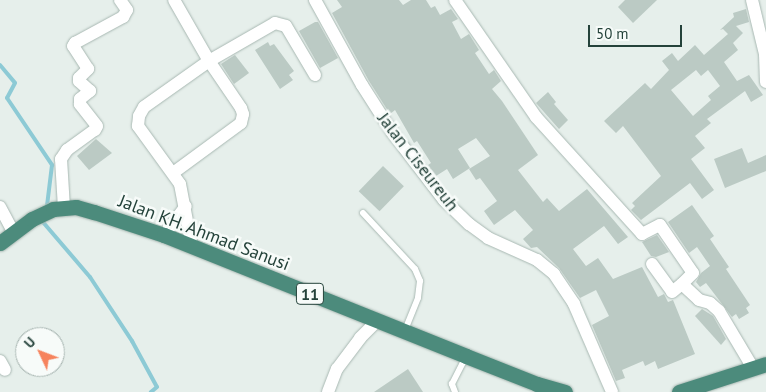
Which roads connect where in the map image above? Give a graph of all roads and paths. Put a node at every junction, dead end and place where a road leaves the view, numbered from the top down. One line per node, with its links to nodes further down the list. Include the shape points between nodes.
1 (120, 0): 12 (street, via 127,10 123,18 73,46 88,69 80,75 79,82 90,91 80,99 80,104 97,126 67,150 61,159)
2 (174, 0): 6 (street)
3 (315, 0): 28 (street, Jalan Ciseureuh, via 352,69 392,132 444,200 488,238 537,260 554,274 574,304)
4 (455, 0): 19 (street, via 536,117 642,234 660,224 693,272)
5 (752, 0): 8 (street, via 765,54)
6 (209, 61): 7 (street, via 267,26 281,23 286,26); 9 (street, via 244,114 241,123); 9 (street, via 144,107 139,116 141,132)
7 (315, 75)
8 (766, 82)
9 (173, 173): 11 (street)
10 (0, 206): 14 (street)
11 (186, 206): 15 (street); 17 (street)
12 (58, 209): 14 (highway, via 32,219); 15 (highway, Jalan KH. Ahmad Sanusi / 11, via 76,207)
13 (363, 213): 21 (lane, via 415,269 420,282 418,298)
14 (14, 233): 16 (highway)
15 (164, 236): 17 (highway, Jalan KH. Ahmad Sanusi / 11)
16 (0, 243)
17 (192, 247): 20 (highway, Jalan KH. Ahmad Sanusi / 11)
18 (652, 264): 19 (street, via 672,292)
19 (682, 284): 23 (street, via 699,300 710,303 719,311)
20 (377, 321): 21 (highway, Jalan KH. Ahmad Sanusi / 11); 25 (street, via 337,369)
21 (405, 330): 22 (highway, Jalan KH. Ahmad Sanusi / 11)
22 (466, 356): 26 (lane, via 452,384); 27 (highway, Jalan KH. Ahmad Sanusi / 11)
23 (760, 366): 24 (highway)
24 (715, 387): 29 (highway)
25 (328, 392)
26 (455, 392)
27 (563, 392)
28 (612, 392)
29 (679, 392)

